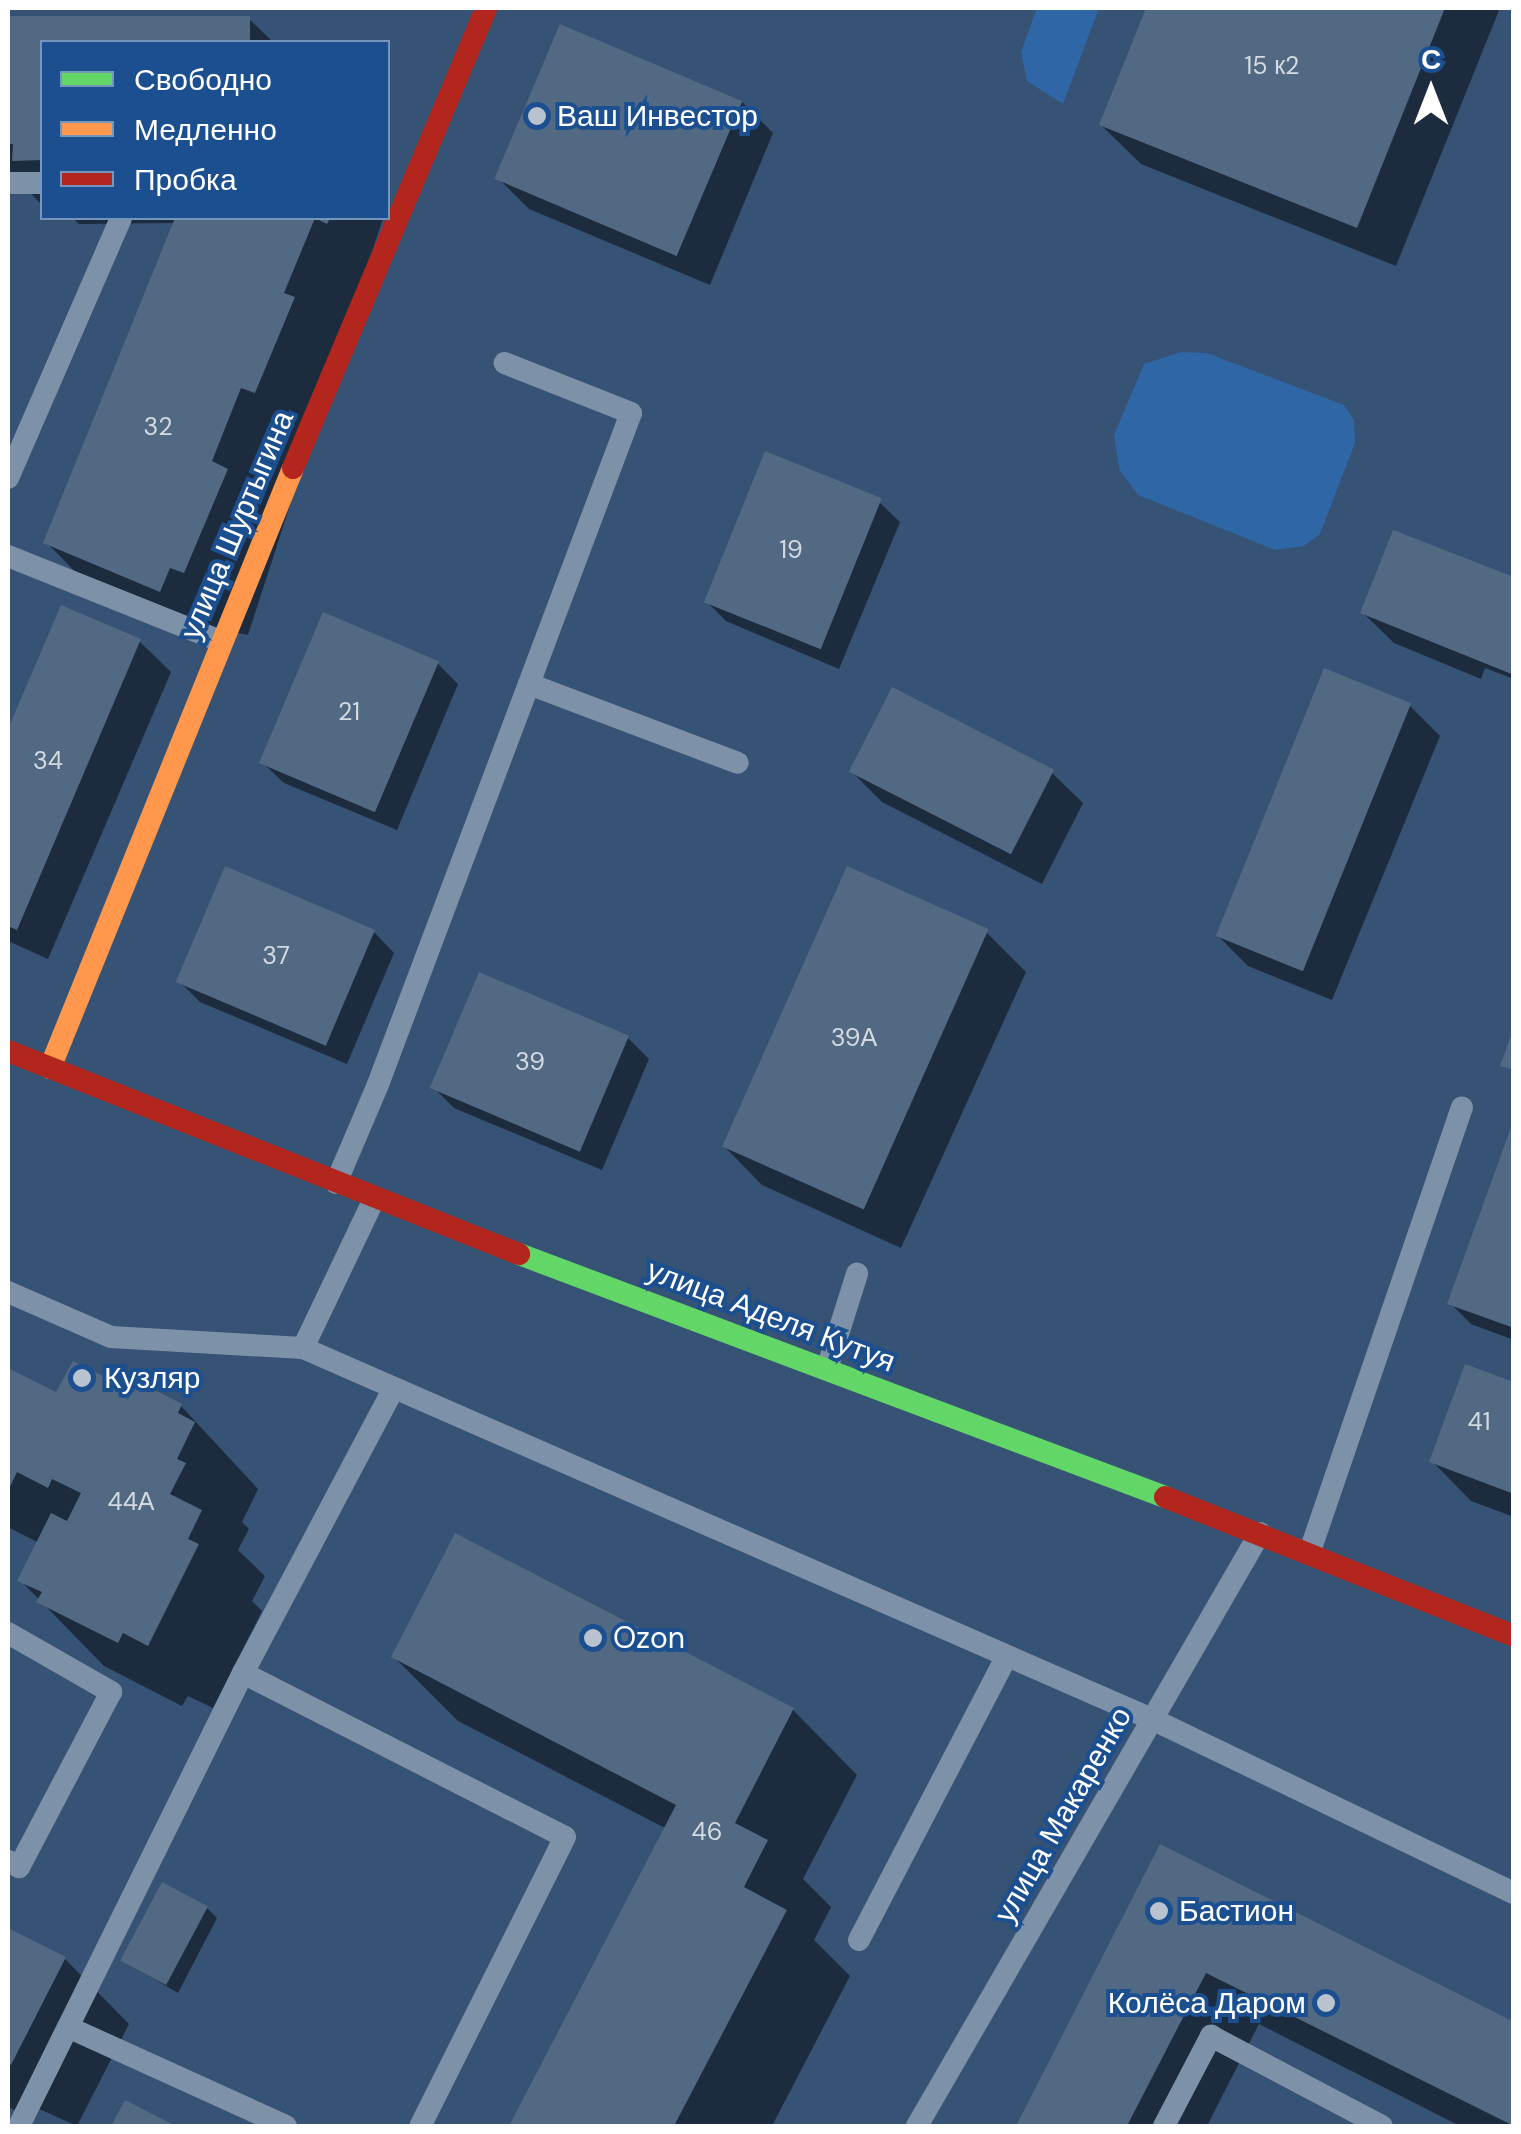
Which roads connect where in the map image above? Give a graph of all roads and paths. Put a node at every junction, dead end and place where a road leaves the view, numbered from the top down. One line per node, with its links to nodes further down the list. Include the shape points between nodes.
1 (486, 8): 8 (main road, улица Шуртыгина)
2 (8, 183): 3 (lane)
3 (40, 183)
4 (121, 220): 6 (lane)
5 (505, 364): 9 (lane, via 631,413)
6 (8, 478)
7 (9, 562): 8 (lane)
8 (220, 641): 12 (main road, улица Шуртыгина)
9 (529, 684): 10 (lane); 14 (lane)
10 (738, 763)
11 (8, 1051): 12 (main road, улица Аделя Кутуя)
12 (50, 1068): 14 (main road, улица Аделя Кутуя)
13 (1462, 1108): 22 (lane)
14 (336, 1184): 15 (main road, улица Аделя Кутуя)
15 (374, 1199): 18 (lane); 19 (main road, улица Аделя Кутуя)
16 (856, 1274): 19 (lane)
17 (8, 1292): 18 (lane, via 111,1337)
18 (304, 1348): 20 (lane)
19 (827, 1369): 21 (main road, улица Аделя Кутуя)
20 (393, 1390): 25 (lane); 26 (lane)
21 (1260, 1533): 22 (main road, улица Аделя Кутуя); 27 (lane, улица Макаренко)
22 (1309, 1554): 24 (main road, улица Аделя Кутуя)
23 (8, 1633): 28 (lane, via 111,1692 19,1867)
24 (1514, 1636)
25 (1007, 1656): 27 (lane); 30 (lane)
26 (243, 1673): 31 (lane); 34 (lane, via 565,1837)
27 (1154, 1720): 29 (lane); 35 (lane, улица Макаренко)
28 (8, 1862)
29 (1514, 1893)
30 (859, 1940)
31 (68, 2026): 32 (lane); 33 (lane)
32 (19, 2126)
33 (286, 2126)
34 (420, 2126)
35 (916, 2126)
36 (1164, 2126): 37 (lane, via 1211,2036)
37 (1382, 2126)

